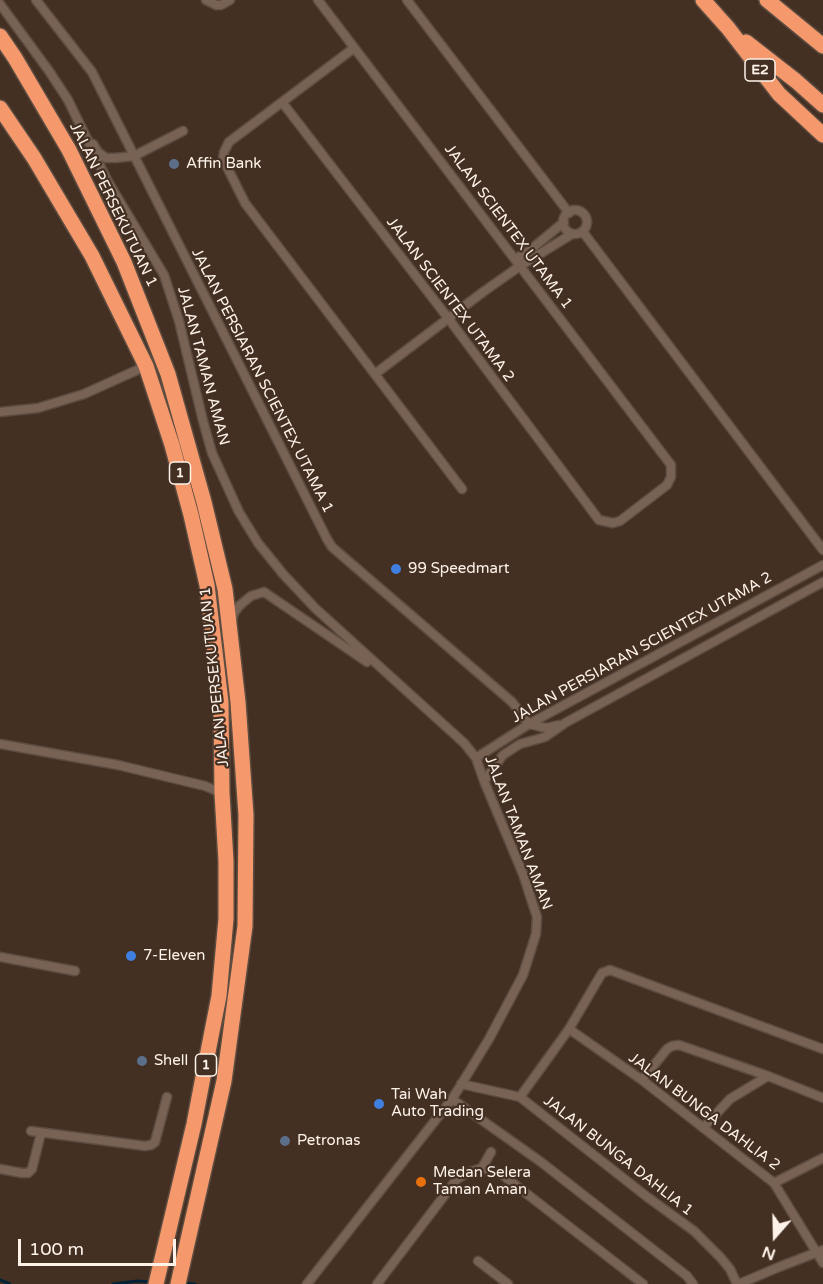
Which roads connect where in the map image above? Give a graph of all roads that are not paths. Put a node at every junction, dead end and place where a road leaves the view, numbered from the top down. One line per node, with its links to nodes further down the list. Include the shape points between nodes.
1 (36, 0): 19 (street, JALAN PERSIARAN SCIENTEX UTAMA 1, via 92,72)
2 (206, 0): 3 (street, via 221,5)
3 (230, 0)
4 (318, 0): 12 (street, JALAN SCIENTEX UTAMA 1)
5 (406, 0): 20 (street)
6 (703, 0): 9 (highway, E2)
7 (767, 0): 11 (highway)
8 (0, 4): 13 (street, JALAN TAMAN AMAN)
9 (728, 28): 15 (highway, E2); 18 (highway, E2, via 778,94)
10 (0, 36): 34 (highway, JALAN PERSEKUTUAN 1 / 1, via 73,158 124,262 168,374 225,589)
11 (823, 46)
12 (354, 48): 14 (street); 24 (street, JALAN SCIENTEX UTAMA 1)
13 (68, 100): 19 (street, via 98,152 106,158); 35 (street, JALAN TAMAN AMAN, via 106,180 164,275 212,453 239,512 258,543 315,609)
14 (282, 102): 25 (street, JALAN SCIENTEX UTAMA 2); 27 (street, via 229,142 223,159 245,203)
15 (823, 105)
16 (0, 108): 26 (highway, JALAN PERSEKUTUAN 1 / 1, via 92,256)
17 (183, 131): 19 (street)
18 (823, 135)
19 (134, 156): 37 (street, JALAN PERSIARAN SCIENTEX UTAMA 1, via 332,547 512,702)
20 (568, 213): 21 (street); 22 (street, via 584,214 587,225)
21 (564, 222): 23 (street); 24 (street)
22 (583, 232): 23 (street); 31 (street)
23 (572, 234): 24 (street)
24 (518, 263): 25 (street); 30 (street, JALAN SCIENTEX UTAMA 1, via 671,465 667,485 620,521 606,522)
25 (448, 318): 27 (street); 30 (street, JALAN SCIENTEX UTAMA 2)
26 (146, 366): 28 (street, via 84,394 38,408); 41 (highway, JALAN PERSEKUTUAN 1 / 1, via 172,445 207,585 221,702)
27 (375, 374): 29 (street)
28 (0, 412)
29 (462, 489)
30 (594, 515)
31 (823, 550)
32 (823, 565): 37 (street, JALAN PERSIARAN SCIENTEX UTAMA 2)
33 (823, 582): 36 (street, JALAN PERSIARAN SCIENTEX UTAMA 2)
34 (229, 631): 35 (street, JALAN TAMAN AMAN, via 239,606 264,592); 66 (highway, JALAN PERSEKUTUAN 1 / 1, via 246,815 245,926 224,1081)
35 (392, 679): 39 (street, JALAN TAMAN AMAN)
36 (565, 723): 37 (street, via 546,728); 40 (street, JALAN PERSIARAN SCIENTEX UTAMA 2, via 546,737 520,744 503,755)
37 (528, 724): 39 (street, JALAN PERSIARAN SCIENTEX UTAMA 2)
38 (0, 744): 41 (street, via 118,765)
39 (476, 758): 40 (street, JALAN TAMAN AMAN)
40 (484, 781): 48 (street, JALAN TAMAN AMAN, via 532,900 536,934 524,975)
41 (222, 793): 65 (highway, JALAN PERSEKUTUAN 1 / 1, via 226,919 219,996)
42 (0, 957): 43 (street)
43 (75, 971)
44 (569, 1029): 45 (street, via 602,973 610,970); 47 (street, JALAN BUNGA DAHLIA 2); 50 (street)
45 (823, 1049)
46 (768, 1077): 47 (street, via 679,1045 667,1049); 51 (street); 53 (street, via 730,1099)
47 (642, 1080): 53 (street, JALAN BUNGA DAHLIA 2)
48 (461, 1084): 50 (street, JALAN BUNGA DAHLIA 1); 52 (street, JALAN TAMAN AMAN)
49 (167, 1097): 55 (street, via 151,1145)
50 (520, 1097): 71 (street, JALAN BUNGA DAHLIA 1, via 694,1231 721,1258)
51 (823, 1098)
52 (452, 1099): 64 (street, JALAN TAMAN AMAN); 70 (street, via 541,1162)
53 (703, 1128): 60 (street, JALAN BUNGA DAHLIA 2)
54 (31, 1131): 55 (street)
55 (41, 1132): 59 (street, via 28,1173)
56 (491, 1152): 58 (street)
57 (823, 1158): 60 (street)
58 (482, 1168): 67 (street, via 457,1179); 69 (street, via 500,1173)
59 (0, 1169)
60 (774, 1183): 61 (street, JALAN BUNGA DAHLIA 2)
61 (820, 1251): 63 (street, JALAN BUNGA DAHLIA 2); 71 (street)
62 (478, 1261): 68 (street)
63 (823, 1263)
64 (310, 1283)
65 (156, 1284)
66 (178, 1284)
67 (377, 1284)
68 (508, 1284)
69 (643, 1284)
70 (693, 1284)
71 (738, 1284)

